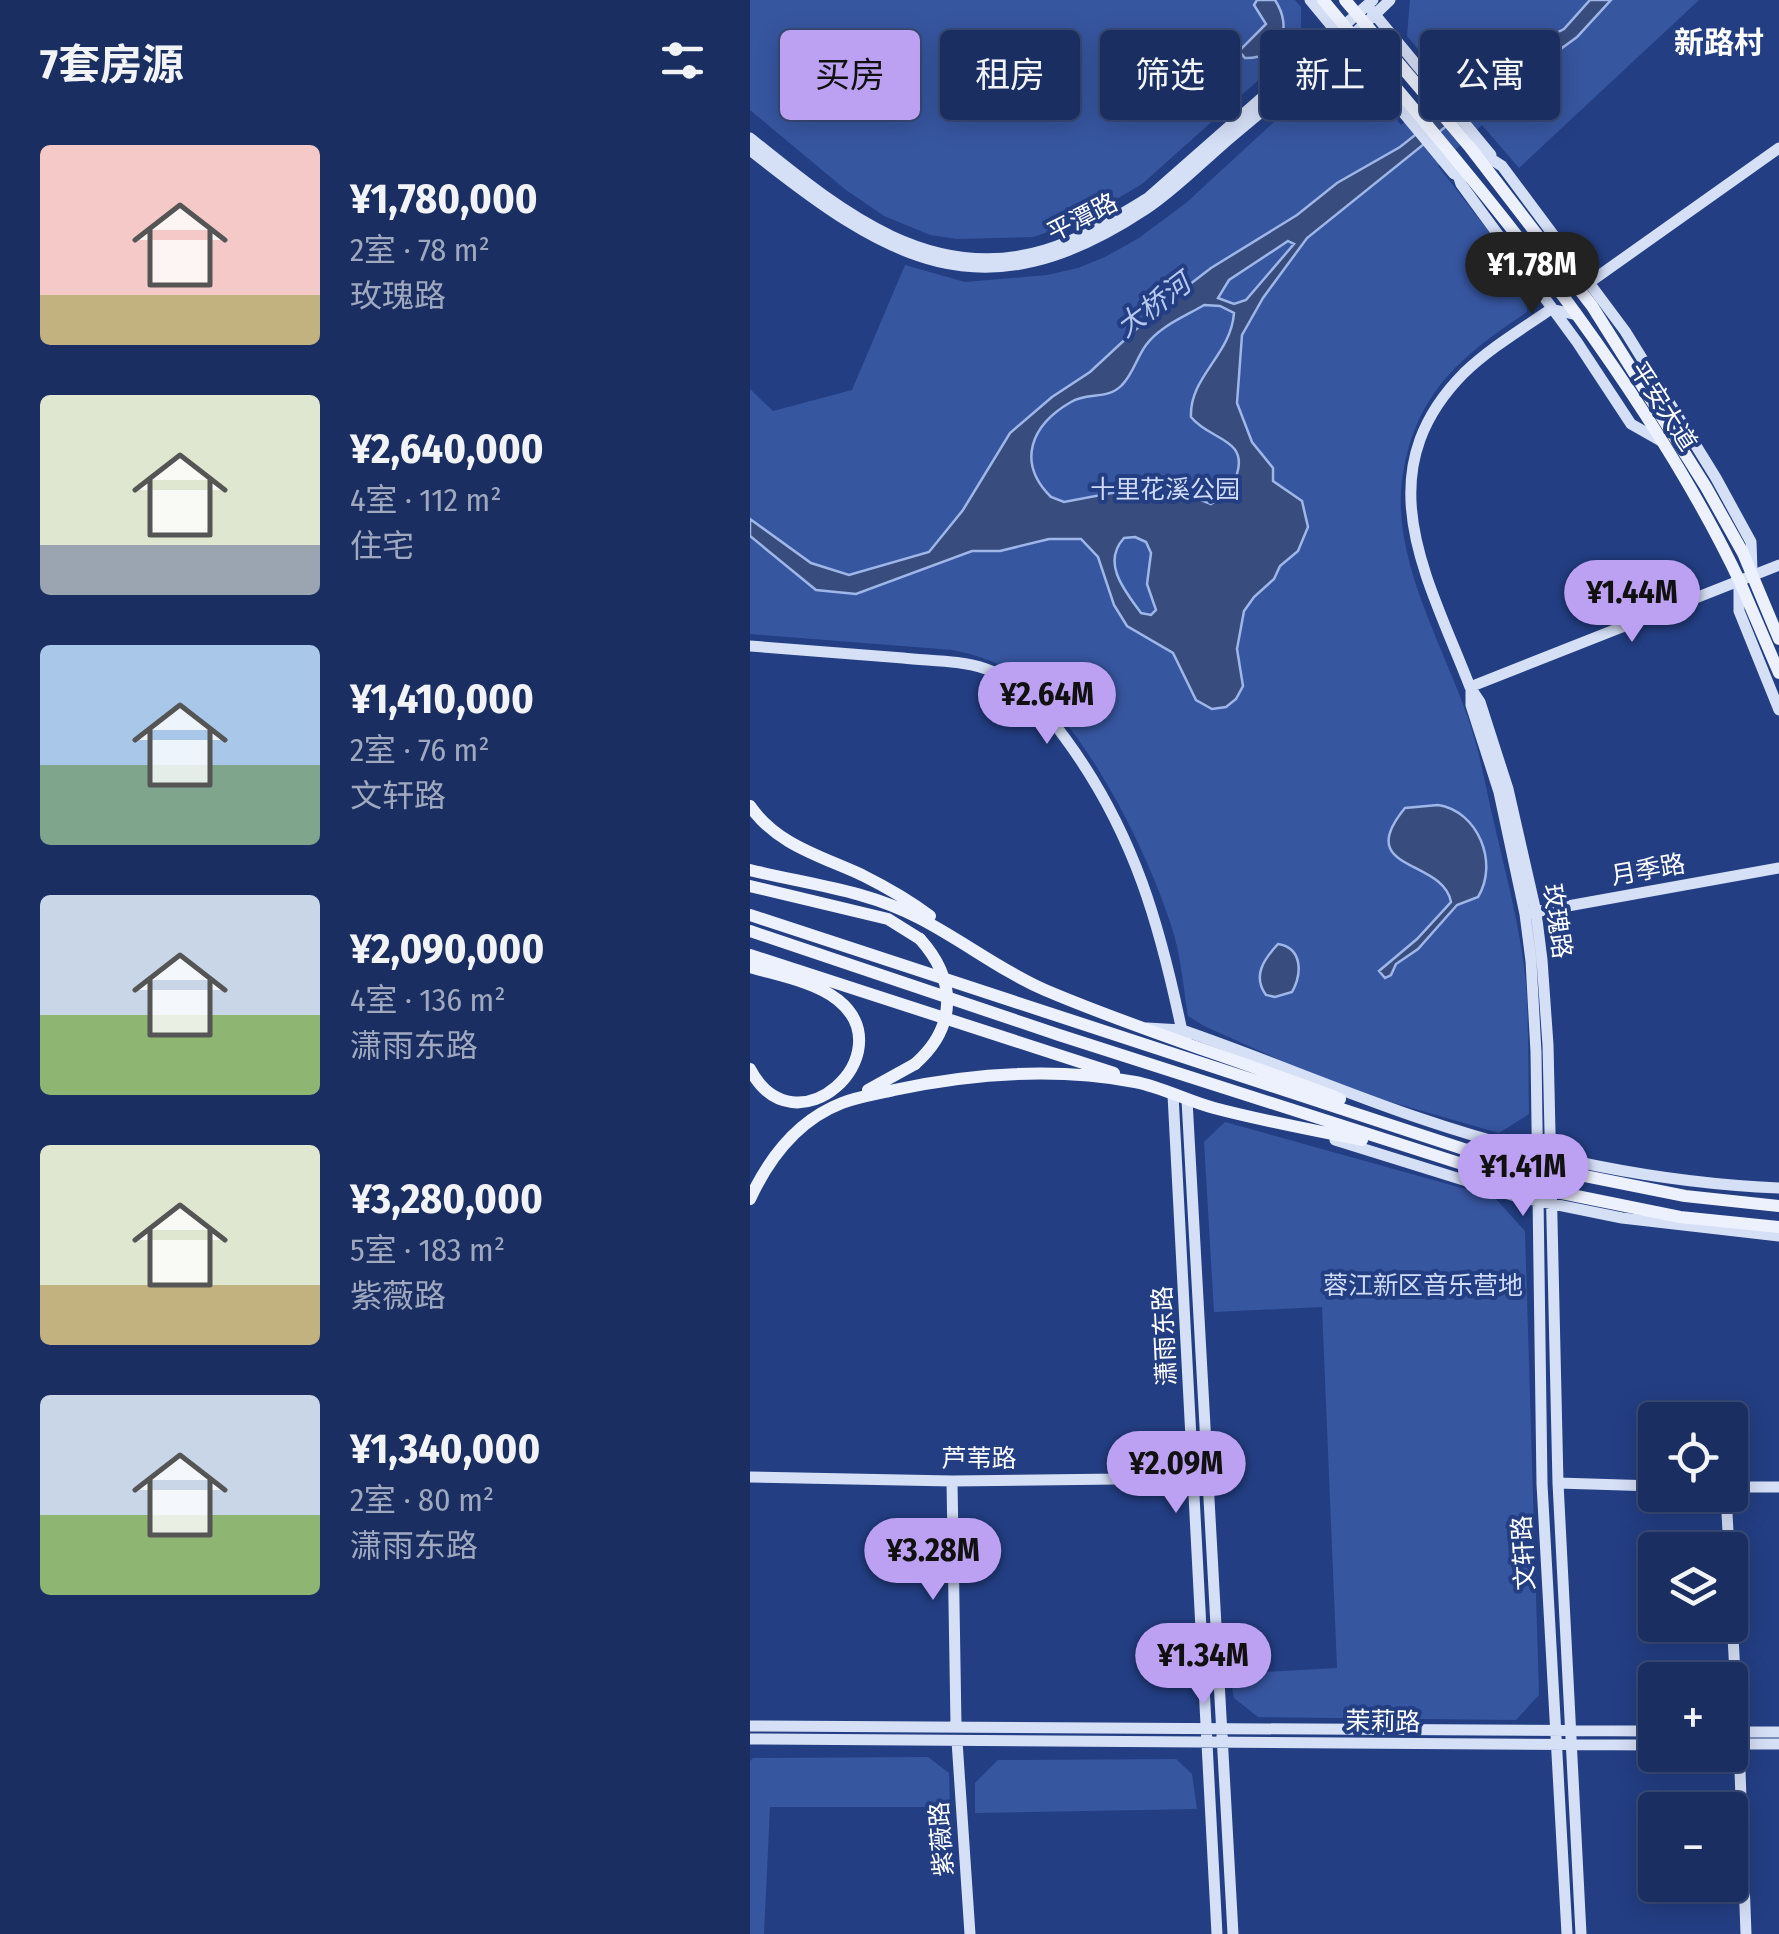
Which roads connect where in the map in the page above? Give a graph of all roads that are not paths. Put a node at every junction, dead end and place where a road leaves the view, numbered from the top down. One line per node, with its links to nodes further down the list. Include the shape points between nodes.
1 (1310, 0): 6 (street, 平安大道)
2 (1324, 0): 7 (main road, 平安大道)
3 (1345, 0): 5 (main road, 平安大道)
4 (1390, 0): 5 (street, 平潭路)
5 (1367, 9): 8 (street, 平潭路); 13 (main road, 平安大道)
6 (1340, 30)
7 (1342, 30)
8 (1348, 30)
9 (1400, 100): 16 (main road, 平安大道)
10 (1260, 104): 12 (street, 平潭路, via 1148,198 1076,238 1016,256 962,256 890,238 844,212)
11 (1260, 108): 15 (street, 平潭路, via 1150,206 1080,248 1017,266 942,263 888,246 814,202)
12 (750, 138)
13 (1473, 142): 17 (main road, 平安大道); 19 (street, via 1502,166)
14 (1779, 148): 19 (street)
15 (750, 150)
16 (1446, 156): 18 (main road, 平安大道); 21 (street)
17 (1566, 271): 19 (street); 20 (main road, 平安大道)
18 (1552, 282): 21 (street); 22 (main road, 平安大道)
19 (1590, 282): 20 (street); 24 (street)
20 (1592, 306): 23 (main road, 平安大道)
21 (1552, 309): 22 (street); 25 (street, via 1631,424); 31 (street, 玫瑰路, via 1466,372 1430,418 1414,461 1409,512 1417,548)
22 (1577, 316): 25 (main road, 平安大道)
23 (1668, 426): 24 (street); 27 (main road, 平安大道, via 1706,488)
24 (1692, 440): 27 (street, via 1751,542)
25 (1660, 441): 27 (main road, 平安大道)
26 (1779, 566): 27 (street)
27 (1745, 578): 28 (main road, 平安大道); 30 (main road, 平安大道); 31 (street); 32 (street, via 1740,611)
28 (1779, 639)
29 (750, 646): 45 (street, via 959,663 996,673 1026,692 1099,786 1134,856)
30 (1779, 673)
31 (1470, 687): 37 (street, 玫瑰路)
32 (1779, 710)
33 (750, 806): 40 (main road, via 784,840 894,892)
34 (1779, 868): 37 (street, 月季路)
35 (750, 870): 40 (main road, via 887,904)
36 (750, 886): 49 (main road, bridge, via 888,920 920,939 943,972 947,1011 935,1043 915,1064)
37 (1530, 913): 52 (street, 玫瑰路); 53 (street, 玫瑰路, via 1547,1028)
38 (750, 914): 44 (main road)
39 (750, 931): 54 (main road)
40 (976, 950): 43 (main road, via 1036,986)
41 (750, 954): 47 (main road)
42 (750, 968): 46 (main road, via 840,1001 858,1036 846,1080 823,1097 781,1099)
43 (1146, 1028): 44 (main road); 45 (main road)
44 (1101, 1032): 51 (main road)
45 (1183, 1036): 51 (main road); 52 (street)
46 (750, 1068)
47 (1140, 1083): 48 (main road); 49 (main road, via 1005,1073)
48 (1180, 1098): 50 (main road); 63 (street, 潇雨东路)
49 (843, 1103): 58 (main road, via 774,1154)
50 (1284, 1123): 54 (main road); 57 (street)
51 (1444, 1142): 55 (main road)
52 (1537, 1152): 53 (street); 55 (street, 玫瑰路)
53 (1551, 1155): 55 (street, 玫瑰路); 56 (street, via 1646,1174)
54 (1438, 1157): 57 (main road)
55 (1544, 1170): 57 (street, 文轩路); 59 (main road)
56 (1779, 1188)
57 (1544, 1196): 60 (main road); 61 (street, via 1622,1218); 65 (street, 文轩路); 71 (street, 文轩路, via 1542,1484)
58 (750, 1199)
59 (1779, 1206)
60 (1779, 1227)
61 (1779, 1236)
62 (750, 1477): 64 (street, 芦苇路)
63 (1201, 1478): 64 (street, 芦苇路); 75 (street, 潇雨东路); 76 (street, 潇雨东路)
64 (952, 1481): 69 (street)
65 (1558, 1483): 66 (street); 72 (street, 文轩路)
66 (1638, 1485)
67 (1779, 1486): 68 (street)
68 (1748, 1487)
69 (956, 1725): 70 (street, 茉莉路); 75 (street, 茉莉路)
70 (750, 1726)
71 (1553, 1730): 72 (street, 茉莉路); 76 (street, 茉莉路); 82 (street, 文轩路)
72 (1569, 1730): 73 (street, 茉莉路); 84 (street, 文轩路)
73 (1638, 1731)
74 (1779, 1732): 77 (street)
75 (1207, 1735): 76 (street, 茉莉路); 80 (street, 茉莉路); 87 (street, 潇雨东路)
76 (1222, 1735): 82 (street, 茉莉路); 88 (street, 潇雨东路)
77 (1748, 1736)
78 (750, 1740): 80 (street, 茉莉路)
79 (1748, 1740): 81 (street)
80 (956, 1741): 86 (street, 紫薇路)
81 (1779, 1744)
82 (1554, 1745): 84 (street, 茉莉路); 89 (street, 文轩路)
83 (1638, 1745): 84 (street, 茉莉路)
84 (1570, 1746): 90 (street, 文轩路)
85 (1736, 1772): 91 (street)
86 (970, 1934)
87 (1217, 1934)
88 (1233, 1934)
89 (1567, 1934)
90 (1581, 1934)
91 (1746, 1934)

